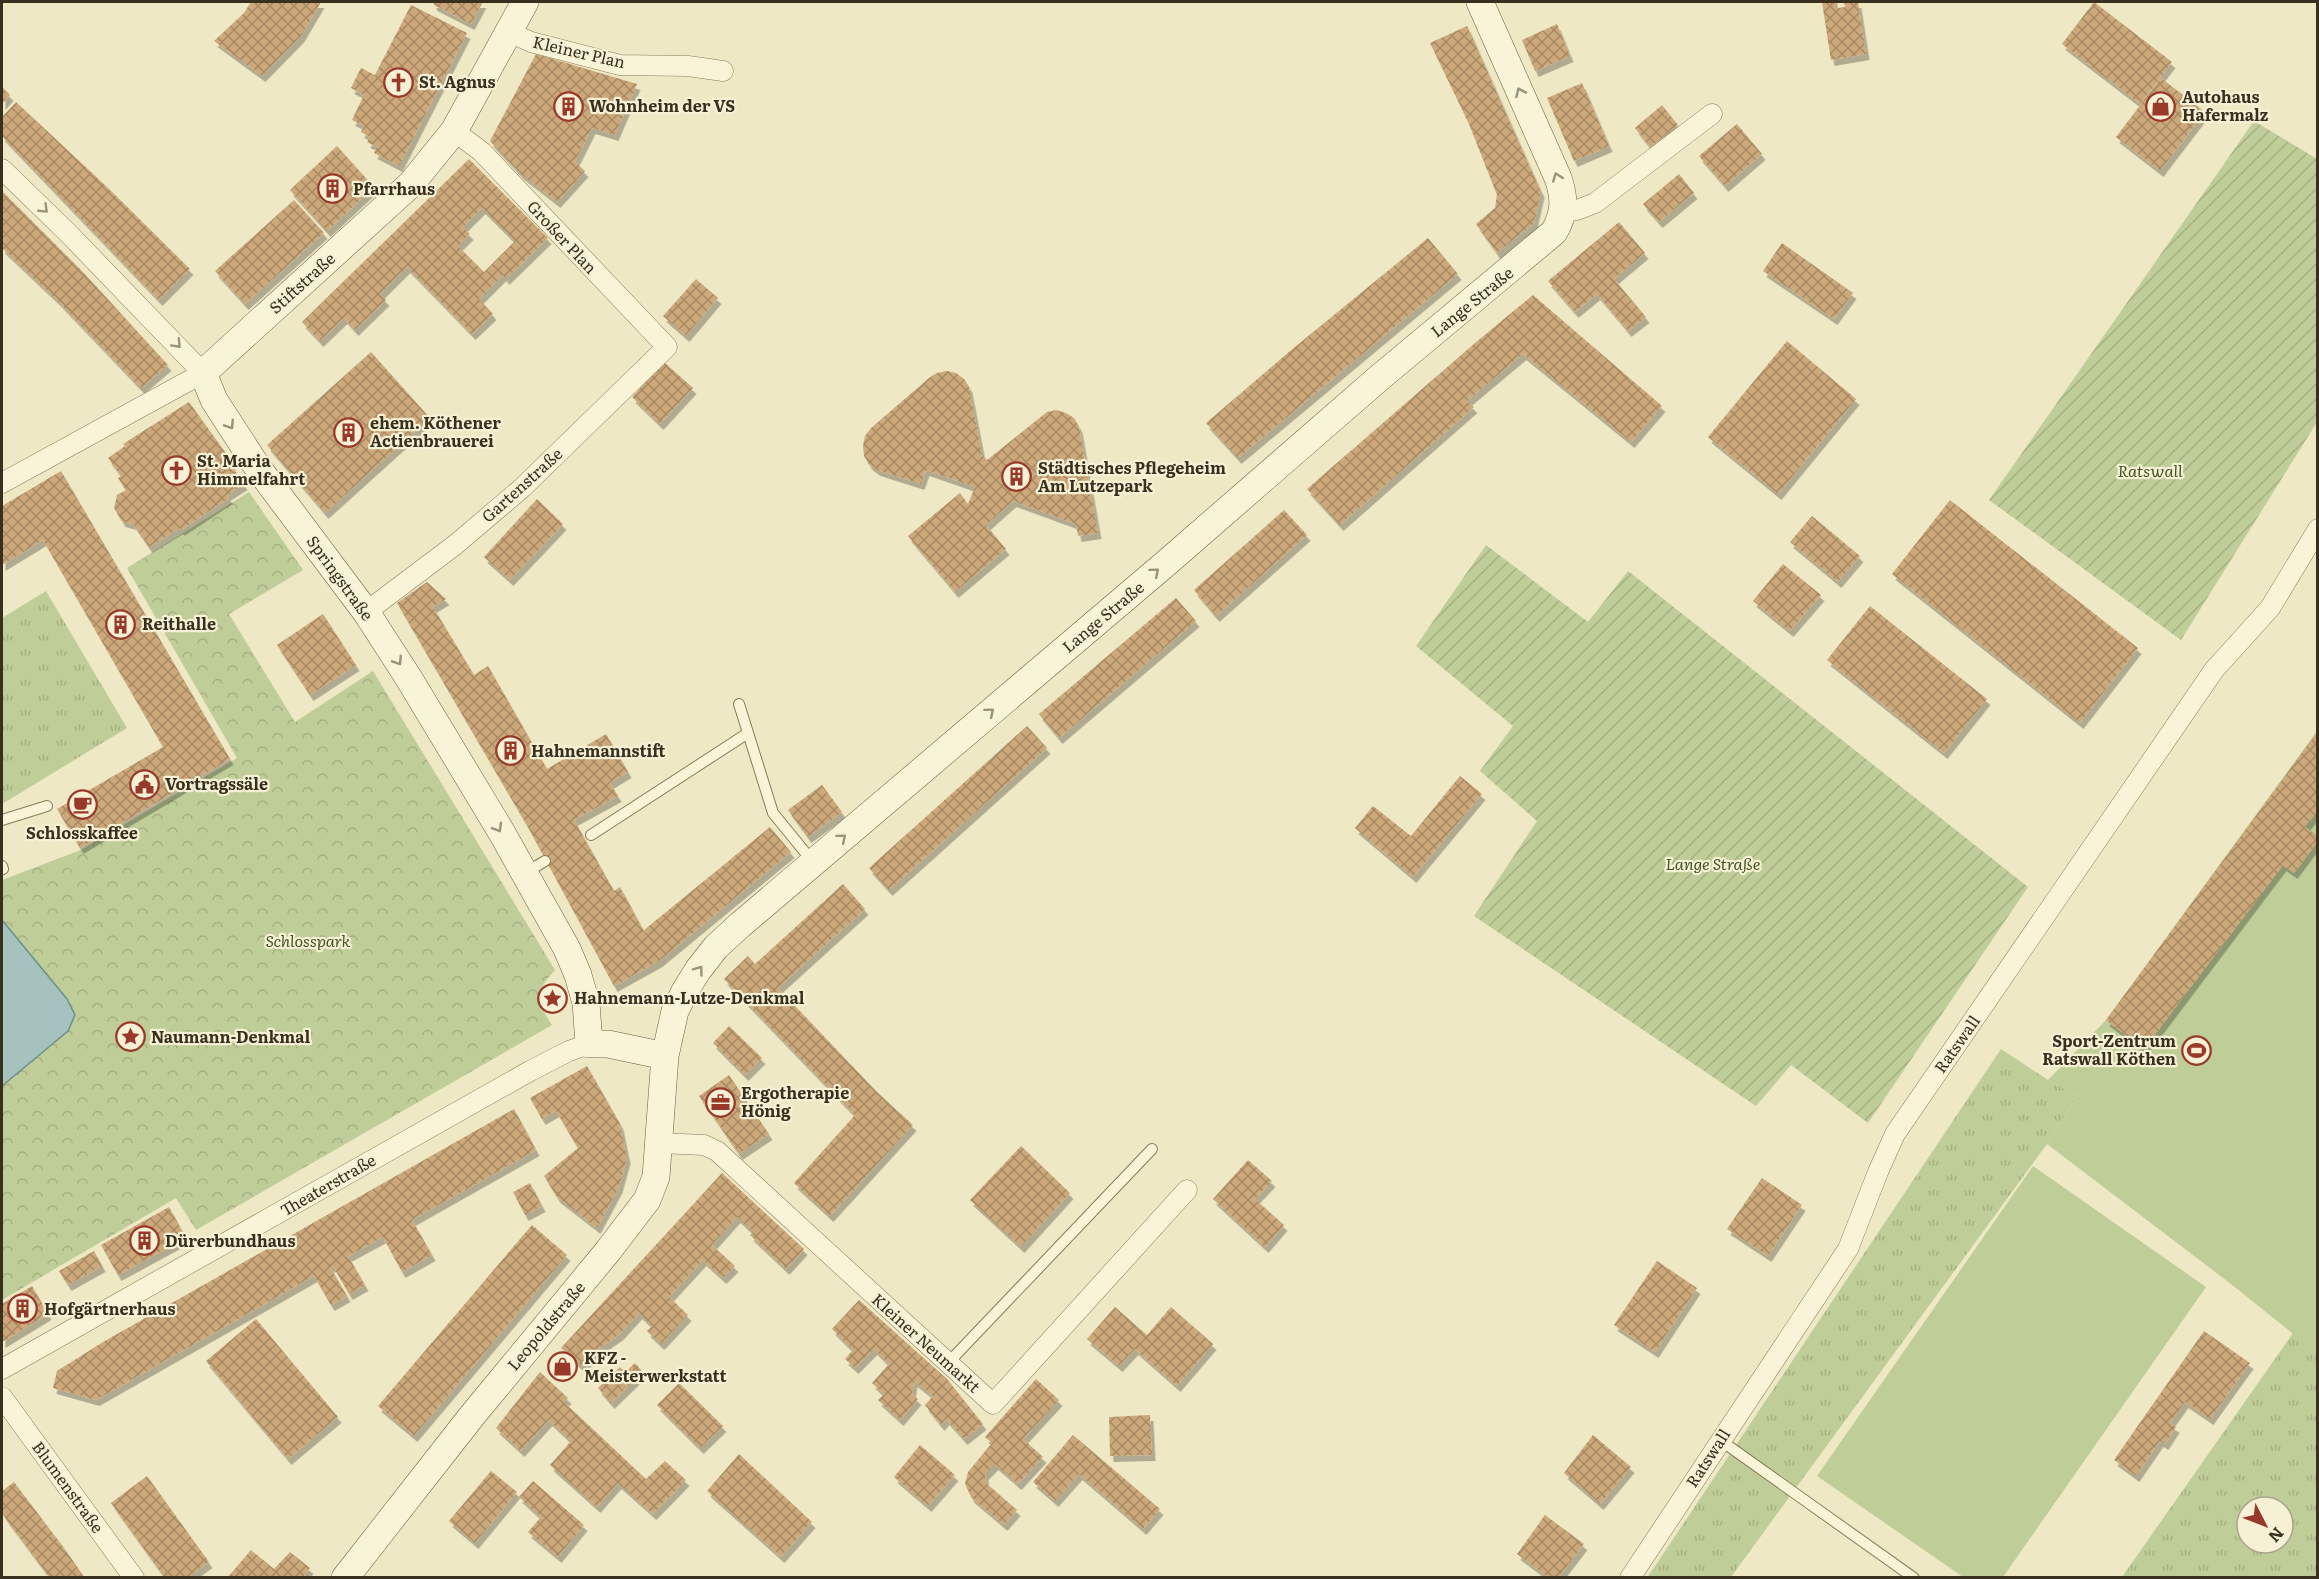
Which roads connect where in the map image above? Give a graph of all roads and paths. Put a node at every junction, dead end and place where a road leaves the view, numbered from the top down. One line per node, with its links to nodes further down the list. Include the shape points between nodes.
1 (525, 2): 3 (main road, Stiftstraße)
2 (1480, 2): 8 (main road, one-way to 2, via 1564,195 1558,178)
3 (509, 32): 4 (street, Kleiner Plan, via 531,42 620,65); 6 (main road, Stiftstraße)
4 (723, 71)
5 (1712, 114): 8 (street, via 1595,203)
6 (454, 131): 9 (street, Großer Plan, via 482,152); 10 (main road, Stiftstraße, via 411,184)
7 (2, 169): 10 (street, Springstraße, one-way to 10)
8 (1563, 211): 19 (main road, Lange Straße, one-way to 8, via 1379,378 1548,239)
9 (667, 347): 13 (street, Gartenstraße, via 522,488)
10 (203, 373): 11 (street, Stiftstraße); 13 (main road, Springstraße, one-way to 13, via 214,400 258,468)
11 (2, 483)
12 (2318, 529): 28 (street, Ratswall, via 2270,608 2214,670 1895,1134 1848,1249)
13 (366, 612): 20 (main road, Springstraße, one-way to 20, via 535,867 578,975 586,1003)
14 (739, 704): 15 (lane)
15 (748, 733): 18 (lane); 19 (lane, via 773,813)
16 (47, 806): 17 (lane)
17 (2, 820)
18 (591, 836)
19 (813, 862): 21 (main road, Lange Straße, one-way to 19, via 675,1011 716,947)
20 (590, 1044): 21 (main road, Theaterstraße); 26 (street, Theaterstraße, via 530,1071)
21 (666, 1049): 22 (main road, Leopoldstraße)
22 (659, 1143): 25 (street, Kleiner Neumarkt, via 704,1145 717,1151); 30 (main road, Leopoldstraße, via 653,1188 639,1213)
23 (1152, 1149): 25 (lane)
24 (1187, 1190): 25 (street, Kleiner Neumarkt, via 993,1404)
25 (948, 1363)
26 (2, 1369)
27 (2, 1397): 29 (street, Blumenstraße)
28 (1719, 1440): 31 (street, Ratswall); 32 (lane)
29 (134, 1578)
30 (345, 1578)
31 (1630, 1578)
32 (1914, 1578)

